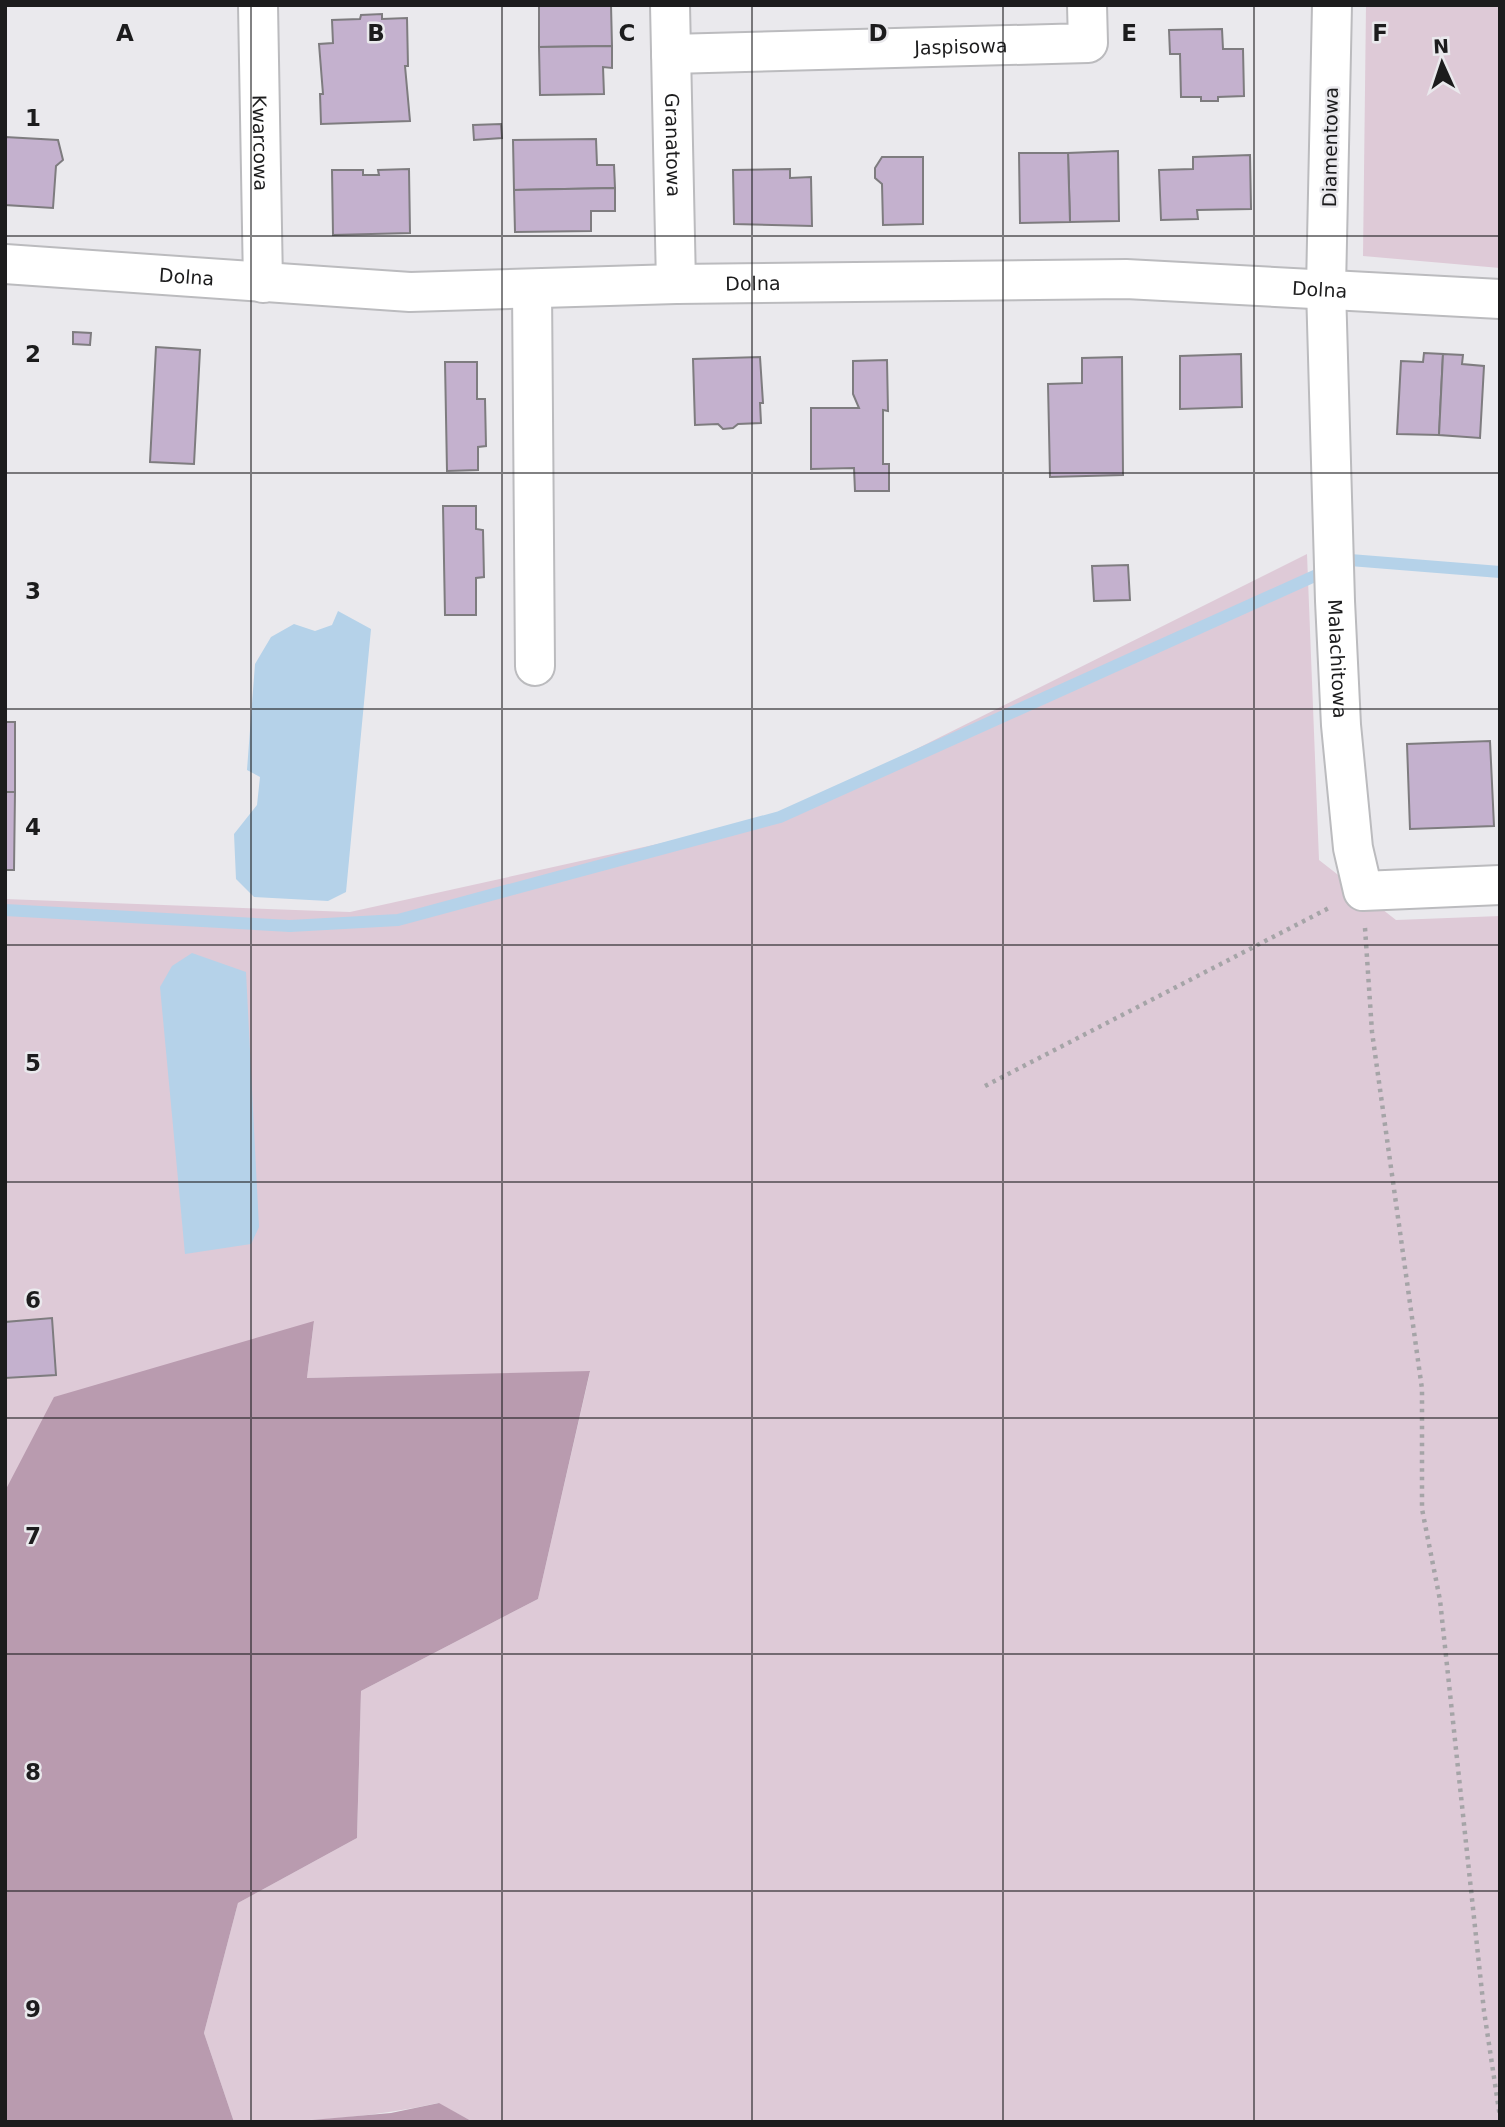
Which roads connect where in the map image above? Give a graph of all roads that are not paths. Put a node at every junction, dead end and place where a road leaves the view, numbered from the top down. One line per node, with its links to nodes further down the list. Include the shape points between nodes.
1 (258, 5): 7 (street, Kwarcowa)
2 (670, 5): 5 (street, Granatowa)
3 (1087, 5): 5 (street, Jaspisowa, via 1088,43)
4 (1332, 5): 9 (street, Diamentowa)
5 (671, 54): 8 (street, Granatowa)
6 (5, 264): 7 (street, Dolna)
7 (263, 283): 10 (street, Dolna, via 410,292)
8 (676, 284): 9 (street, Dolna, via 1126,279); 10 (street, Dolna)
9 (1326, 288): 11 (street, Dolna); 13 (street, Malachitowa, via 1341,725 1353,848 1363,891)
10 (532, 289): 12 (street)
11 (1500, 299)
12 (535, 666)
13 (1500, 885)

